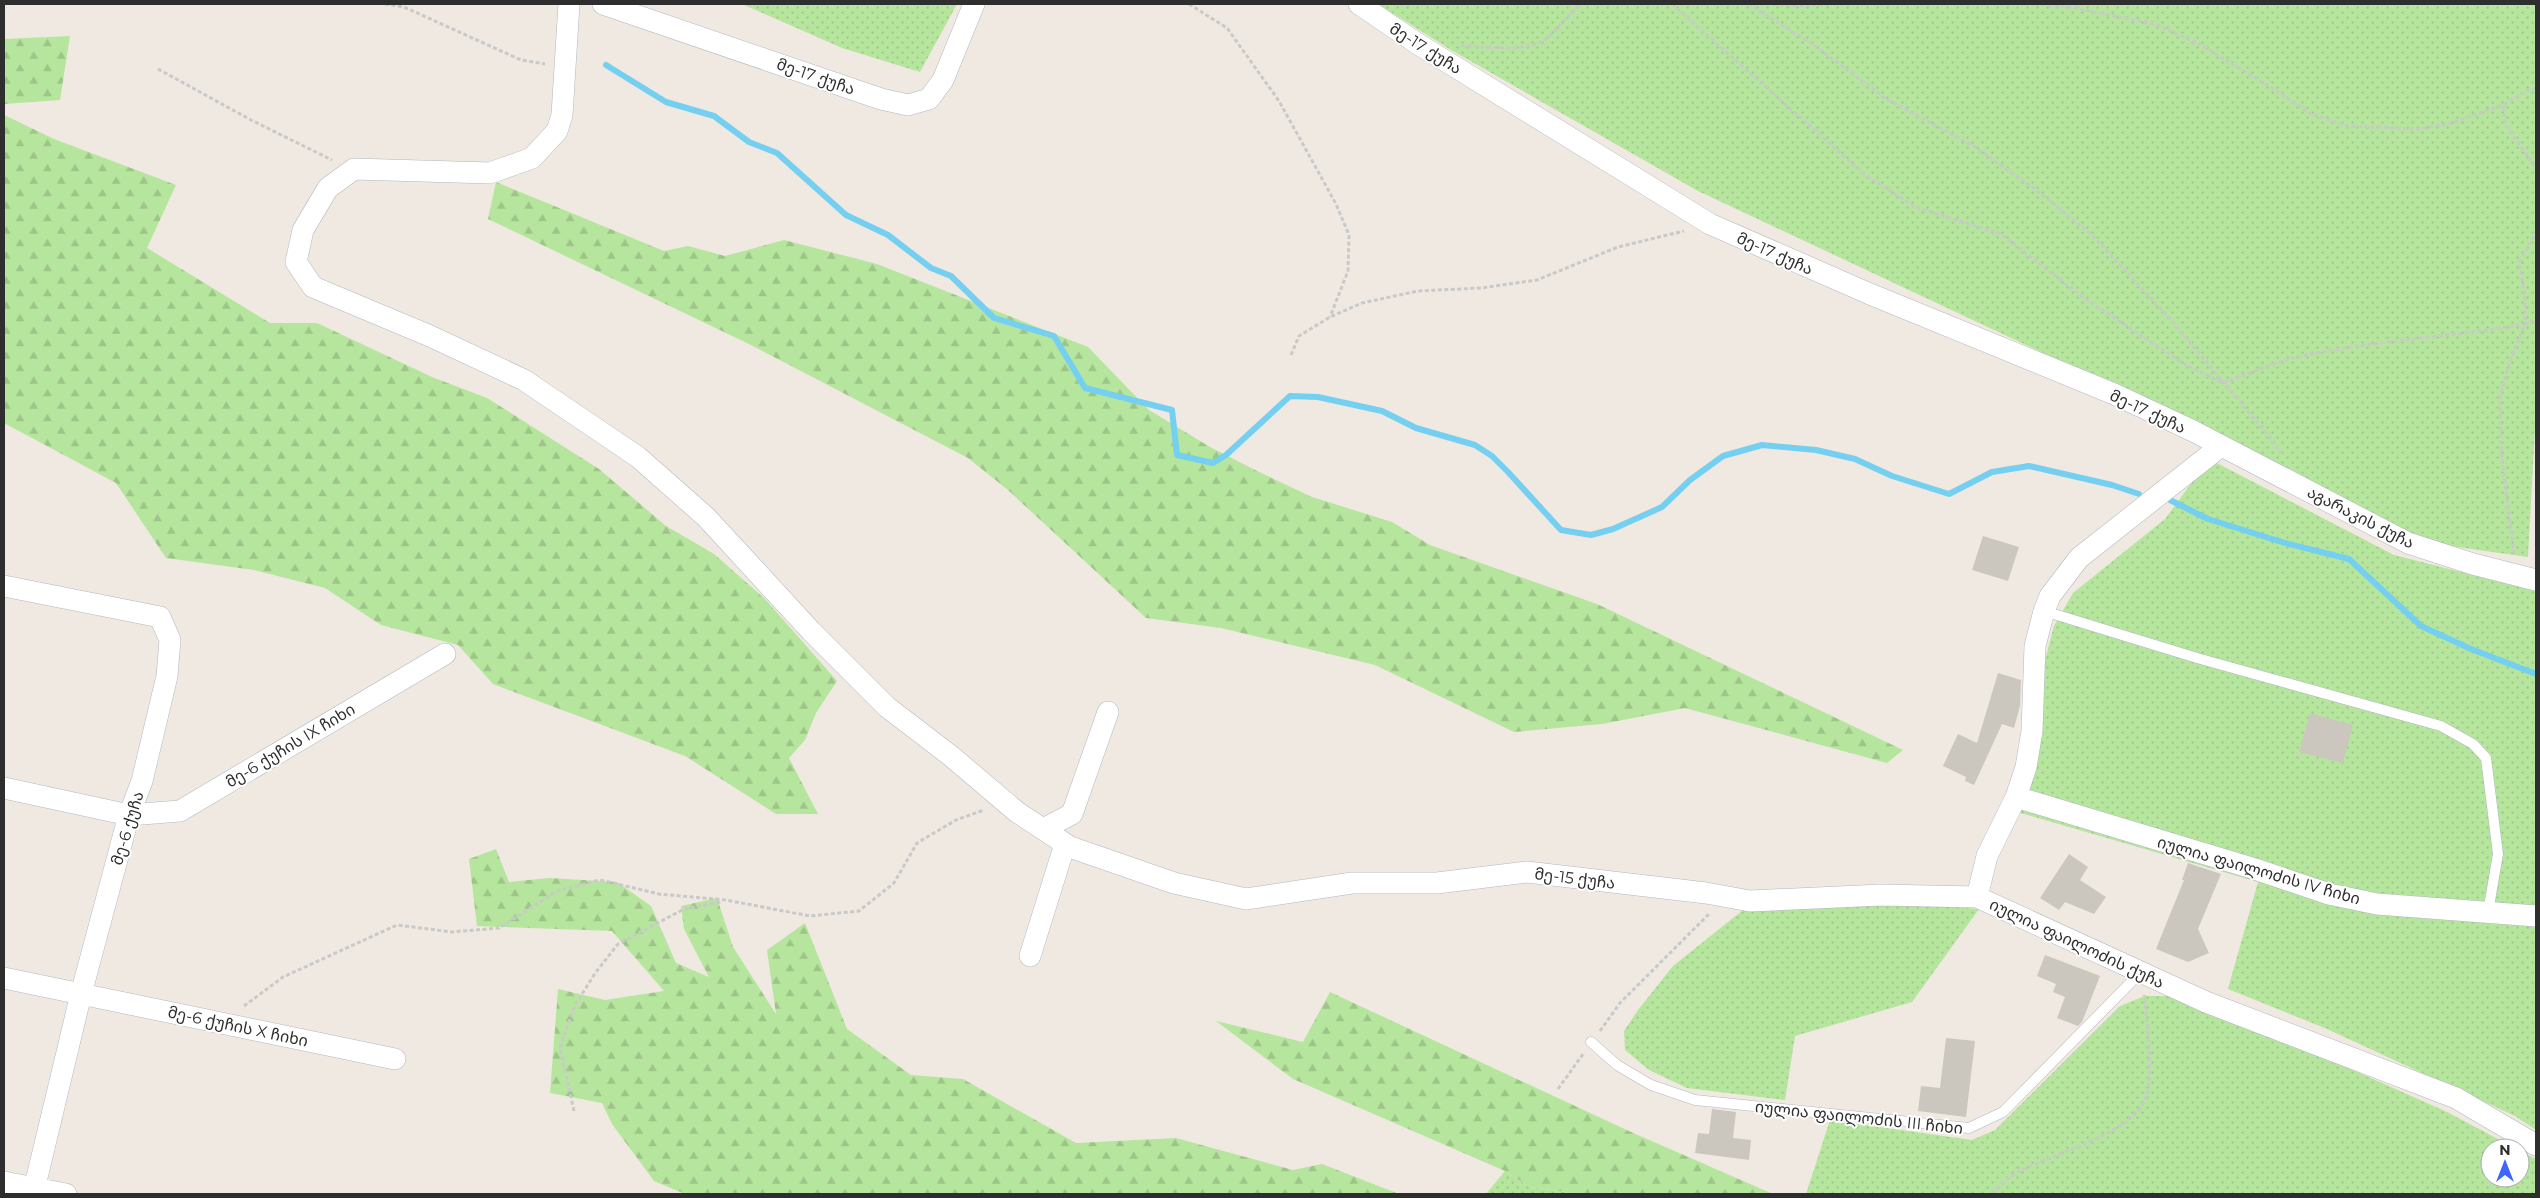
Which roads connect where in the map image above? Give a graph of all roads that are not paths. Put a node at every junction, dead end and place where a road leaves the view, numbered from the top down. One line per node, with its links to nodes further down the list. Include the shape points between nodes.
1 (569, 4): 14 (street, მე-15 ქუჩა, via 562,115 557,131 532,158 490,173 354,169 328,188 303,230 296,262 313,287 524,380 638,457 706,517 810,632 886,707)
2 (603, 4): 3 (street, მე-17 ქუჩა, via 908,105 929,98 943,80)
3 (974, 4)
4 (1359, 4): 5 (street, მე-17 ქუჩა, via 1418,44 1710,224 2114,394)
5 (2221, 446): 6 (street, აგარაკის ქუჩა, via 2408,543); 8 (street, იულია ფაილოძის ქუჩა, via 2079,558 2050,596)
6 (2526, 577)
7 (4, 586): 13 (street, მე-6 ქუჩა, via 160,616 170,640 167,676 142,781)
8 (2044, 611): 12 (street, იულია ფაილოძის ქუჩა, via 2035,646 2032,731 2026,767); 17 (lane, via 2196,658 2441,726 2473,744 2486,758 2498,854)
9 (445, 654): 13 (street, მე-6 ქუჩის IX ჩიხი, via 180,811)
10 (1108, 712): 14 (street, via 1072,814)
11 (4, 788): 13 (street, მე-6 ქუჩის IX ჩიხი)
12 (2016, 797): 16 (street, იულია ფაილოძის ქუჩა, via 1987,856); 17 (street, იულია ფაილოძის IV ჩიხი, via 2329,894 2377,904)
13 (129, 814): 22 (street, მე-6 ქუჩა)
14 (1043, 830): 15 (street, მე-15 ქუჩა)
15 (1065, 844): 16 (street, მე-15 ქუჩა, via 1174,882 1246,899 1352,883 1437,883 1527,872 1750,901 1881,895); 19 (street)
16 (1978, 898): 20 (street, იულია ფაილოძის ქუჩა)
17 (2488, 912): 18 (street, იულია ფაილოძის IV ჩიხი)
18 (2536, 916)
19 (1030, 956)
20 (2141, 972): 23 (lane, იულია ფაილოძის III ჩიხი, via 2003,1112 1969,1128 1695,1100 1651,1085 1617,1065); 25 (street, იულია ფაილოძის ქუჩა, via 2206,1002 2456,1098)
21 (4, 978): 22 (street, მე-6 ქუჩის X ჩიხი)
22 (81, 994): 24 (street, მე-6 ქუჩის X ჩიხი); 27 (street, მე-6 ქუჩა)
23 (1592, 1042)
24 (395, 1059)
25 (2536, 1144)
26 (4, 1182): 27 (street)
27 (33, 1191): 28 (street)
28 (66, 1194)

